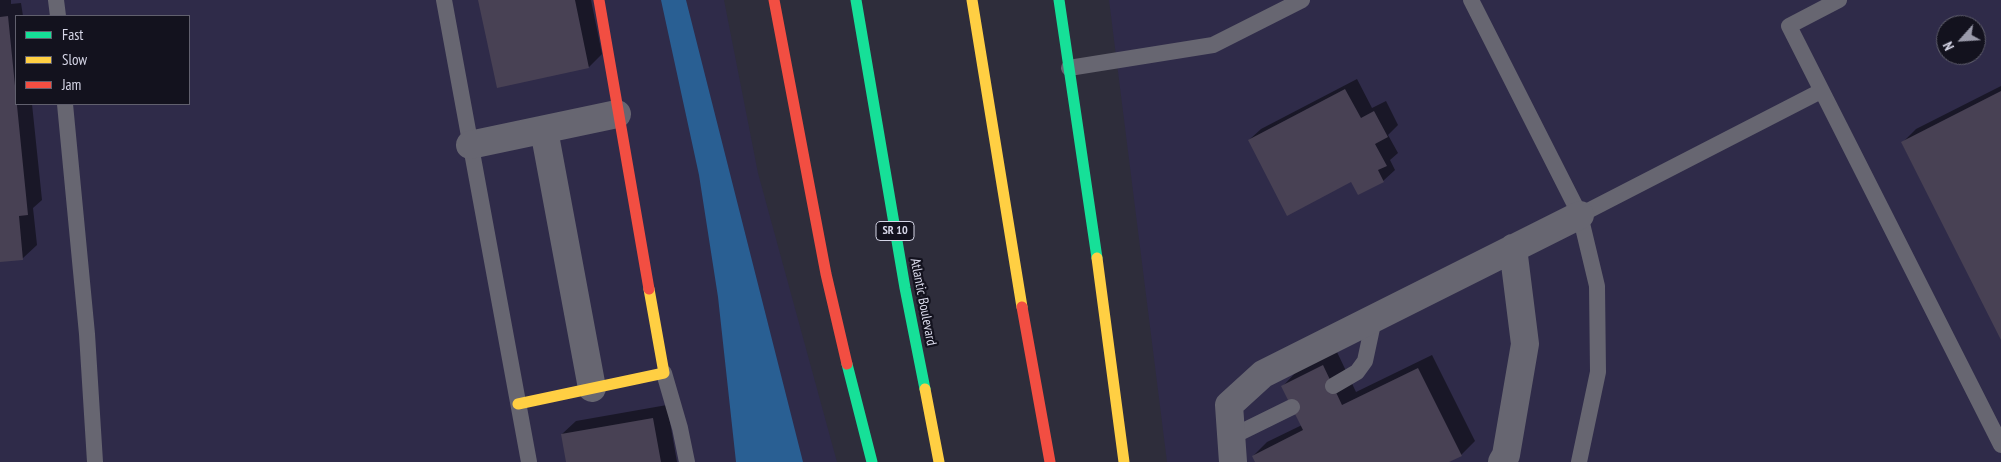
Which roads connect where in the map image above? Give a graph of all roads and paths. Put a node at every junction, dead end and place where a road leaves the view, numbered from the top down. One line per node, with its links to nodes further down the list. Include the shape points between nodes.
1 (56, 0): 11 (lane)
2 (444, 0): 17 (lane)
3 (599, 0): 15 (main road)
4 (774, 0): 32 (main road, via 826,274)
5 (856, 0): 28 (main road, Atlantic Boulevard / SR 10, via 905,288)
6 (972, 0): 33 (main road, via 1015,270)
7 (1059, 0): 12 (main road)
8 (1302, 0): 12 (lane, via 1212,45)
9 (1470, 0): 18 (lane)
10 (1839, 0): 13 (lane, via 1789,26)
11 (58, 15)
12 (1069, 68): 34 (main road)
13 (1822, 91): 18 (lane); 26 (lane)
14 (66, 105): 29 (lane)
15 (617, 114): 16 (street); 21 (main road)
16 (544, 130): 17 (street); 23 (street)
17 (470, 145): 24 (lane)
18 (1580, 215): 19 (street); 36 (lane, via 1597,286 1598,372)
19 (1513, 248): 20 (street); 35 (street, via 1525,344 1506,455)
20 (1374, 319): 22 (lane, via 1365,361 1357,372); 27 (street, via 1263,374 1229,406)
21 (664, 374): 23 (main road); 31 (lane)
22 (1333, 386)
23 (592, 388): 24 (main road)
24 (518, 404): 30 (lane)
25 (1292, 407): 27 (lane)
26 (2001, 445)
27 (1232, 449)
28 (939, 458)
29 (95, 462)
30 (529, 462)
31 (687, 462)
32 (872, 462)
33 (1050, 462)
34 (1124, 462)
35 (1502, 462)
36 (1579, 462)

